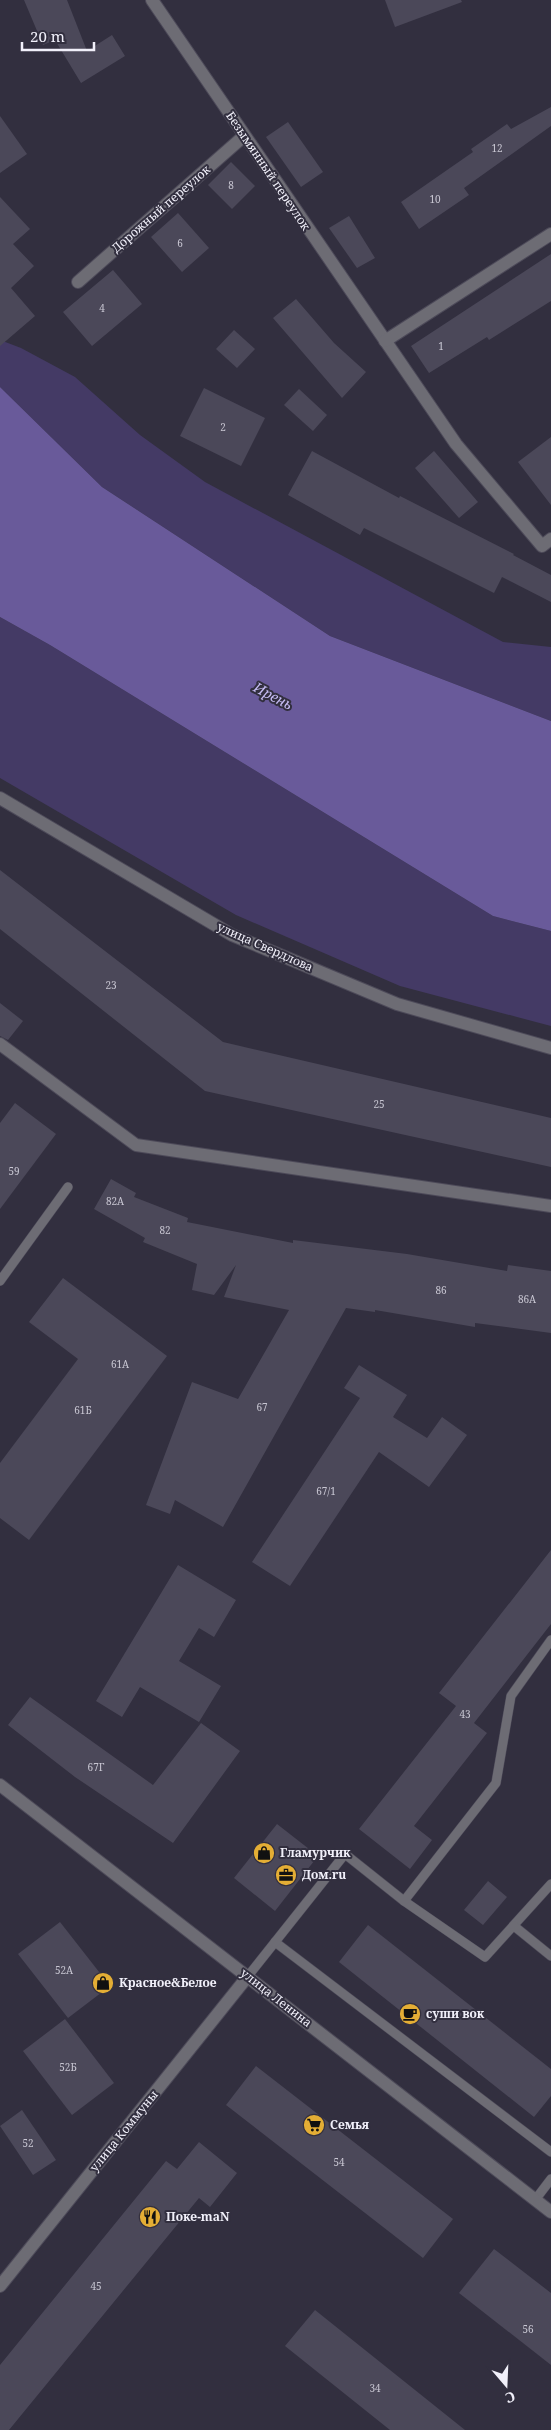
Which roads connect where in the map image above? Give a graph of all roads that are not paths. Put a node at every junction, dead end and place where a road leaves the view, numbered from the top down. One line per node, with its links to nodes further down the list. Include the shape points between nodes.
1 (152, 0): 2 (street, Безымянный переулок)
2 (244, 136): 4 (street, Дорожный переулок); 5 (street, Безымянный переулок)
3 (551, 234): 5 (street)
4 (78, 282)
5 (385, 341): 6 (street, Безымянный переулок, via 456,444)
6 (547, 543)
7 (0, 798): 9 (street, улица Свердлова, via 232,935 397,1004)
8 (0, 1044): 11 (street, via 136,1146)
9 (551, 1048)
10 (68, 1187): 12 (lane)
11 (551, 1206)
12 (0, 1280)
13 (551, 1640): 16 (lane, via 511,1696 496,1783)
14 (0, 1785): 20 (street, улица Ленина)
15 (551, 1884): 17 (lane)
16 (404, 1901): 17 (lane, via 485,1957); 18 (lane, via 345,1854)
17 (514, 1926): 19 (lane)
18 (275, 1942): 20 (lane); 21 (lane)
19 (551, 1956)
20 (248, 1976): 23 (street, улица Ленина); 25 (street, улица Коммуны)
21 (551, 2152)
22 (551, 2178): 23 (lane)
23 (535, 2200): 24 (street, улица Ленина)
24 (551, 2212)
25 (0, 2286)

